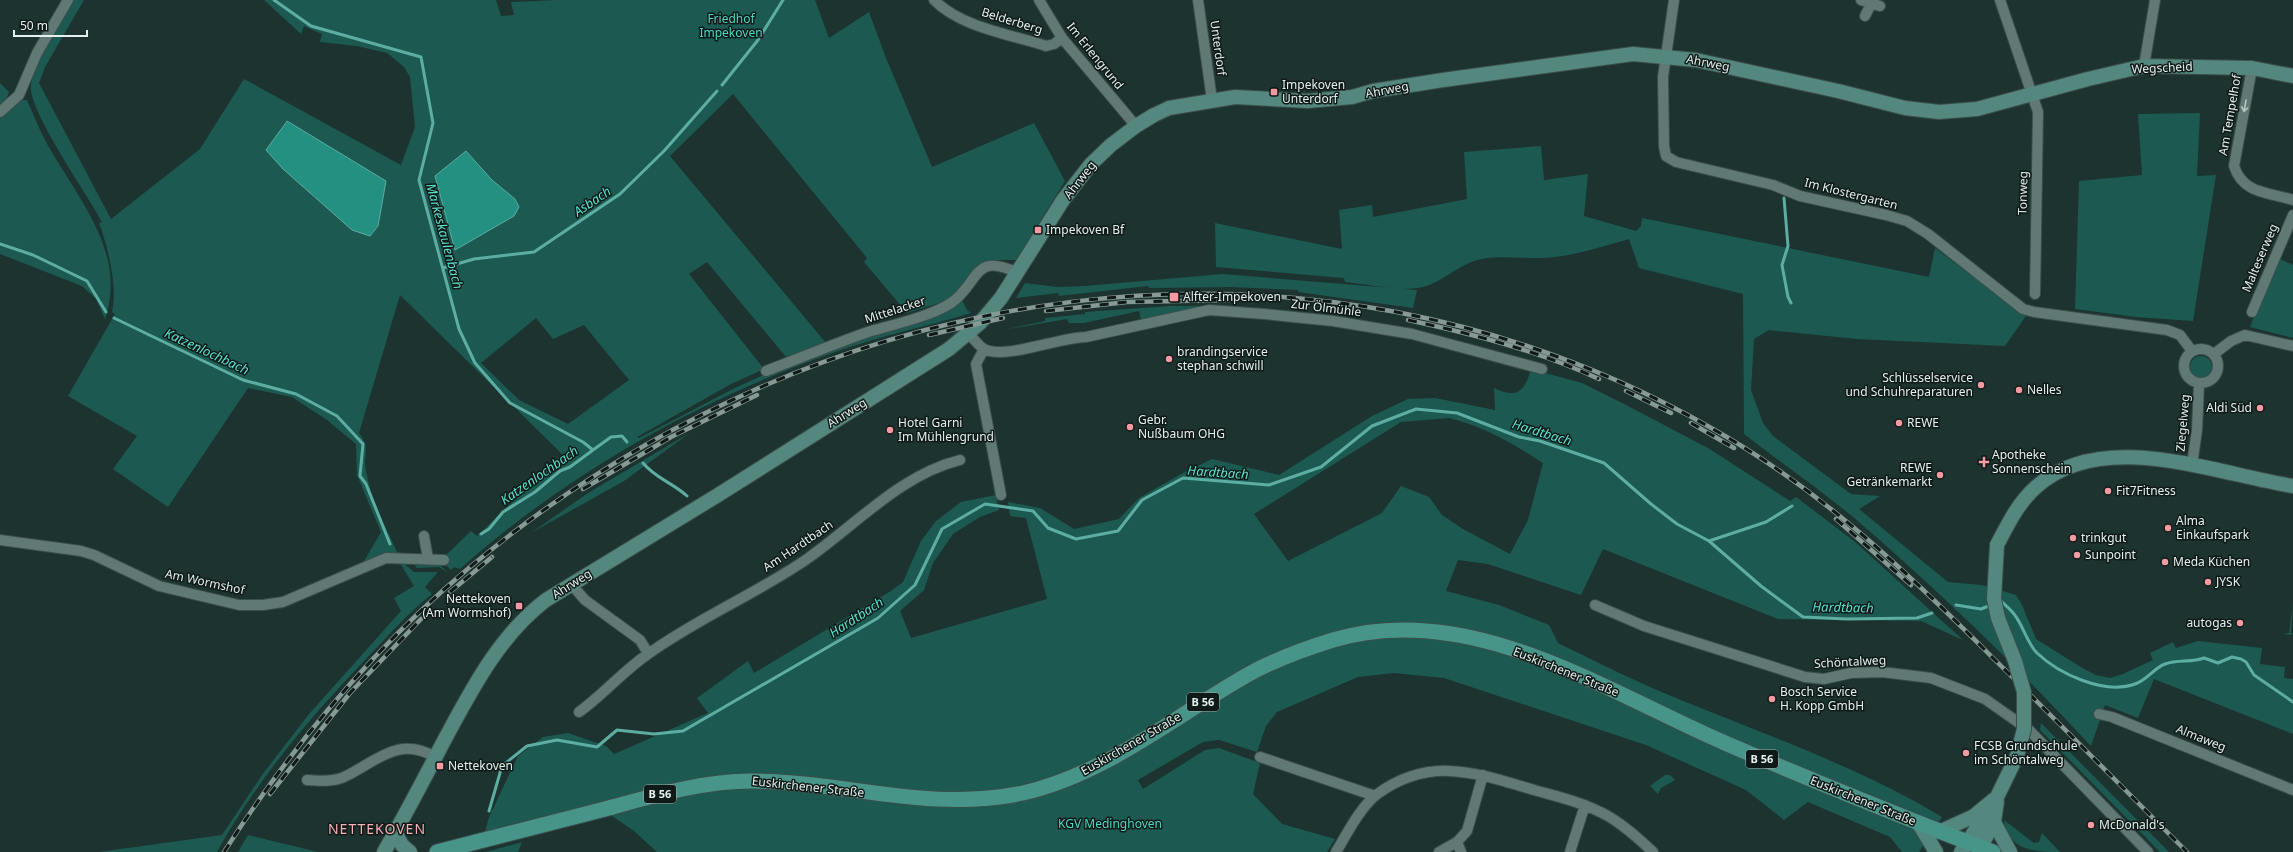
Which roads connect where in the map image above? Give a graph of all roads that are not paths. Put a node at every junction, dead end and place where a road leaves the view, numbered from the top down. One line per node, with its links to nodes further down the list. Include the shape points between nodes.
1 (68, 0): 17 (street, via 37,53 19,94)
2 (934, 0): 10 (street, Belderberg, via 947,12 969,22 1046,46)
3 (1039, 0): 10 (street, Im Erlengrund)
4 (1198, 0): 16 (street, Unterdorf)
5 (1674, 0): 11 (street, Im Klostergarten)
6 (2000, 0): 15 (street, Tonweg)
7 (2155, 0): 12 (street)
8 (1871, 3): 9 (street)
9 (1865, 16)
10 (1062, 38): 18 (street, Im Erlengrund)
11 (1667, 56): 15 (street, Ahrweg, via 1696,60 1905,108 1939,112 1977,109); 16 (street, Ahrweg, via 1633,54 1443,80 1342,99 1308,101 1235,97); 27 (street, Im Klostergarten, via 1663,77 1664,146 1666,156 1676,162 1773,185 1800,196 1907,221 1928,234 2023,309 2167,330 2180,335)
12 (2144, 66): 13 (street, Wegscheid); 15 (street, Wegscheid)
13 (2252, 68): 14 (street, Wegscheid); 19 (street, Am Tempelhof, one-way to 19, via 2234,166 2238,178 2246,186)
14 (2293, 76)
15 (2032, 93): 22 (street, Tonweg, via 2038,112)
16 (1212, 100): 18 (street, Ahrweg, via 1169,108)
17 (0, 112)
18 (1136, 126): 21 (street, Ahrweg, via 1091,164 1063,200)
19 (2293, 200)
20 (2293, 214): 23 (street, Malteserweg)
21 (1018, 273): 24 (street, Ahrweg, via 1001,298); 30 (street, Mittelacker, via 1003,266 990,265 980,269 951,303)
22 (2035, 294)
23 (2252, 312)
24 (969, 334): 26 (street); 40 (street, Ahrweg, via 724,491)
25 (2293, 346): 28 (street, via 2244,335)
26 (984, 349): 29 (street, Zur Ölmühle, via 1000,352 1017,350 1209,310 1333,321 1412,334); 35 (street, via 976,364)
27 (2192, 352): 28 (street, via 2204,349); 31 (street, via 2184,363 2184,372 2192,381)
28 (2214, 354): 31 (street, via 2218,364 2217,373 2210,382)
29 (1542, 369)
30 (766, 371)
31 (2199, 384): 33 (street, Ziegelweg)
32 (960, 460): 42 (street, Am Hardtbach, via 941,464 927,471 884,498 800,564)
33 (2192, 465): 34 (street); 51 (street, bridge, via 2107,457 2075,463 2051,475 2016,509 1997,545 1994,599 1998,618 2024,692 2024,729 2017,756)
34 (2293, 486)
35 (1001, 495)
36 (424, 536): 38 (street)
37 (0, 540): 38 (street, Am Wormshof, via 81,551 159,586 239,605 282,602 386,558)
38 (428, 559): 39 (street, Am Wormshof)
39 (444, 560)
40 (571, 584): 42 (street, via 585,600 640,640); 45 (street, Ahrweg, via 535,608 510,633 472,690)
41 (1595, 605): 67 (street, Schöntalweg, via 1644,626 1805,677 1824,679 1851,673 1882,672 1931,678 1985,699 2029,730)
42 (648, 653): 43 (street, Am Hardtbach)
43 (578, 712)
44 (2099, 714): 49 (street, Almaweg)
45 (435, 757): 48 (street, via 423,750 388,752 344,777 324,781); 55 (street, Ahrweg)
46 (1260, 757): 50 (street)
47 (1483, 775): 50 (street, via 1455,770 1424,772); 52 (street); 57 (street, via 1467,831)
48 (307, 780)
49 (2293, 790)
50 (1375, 796): 62 (street)
51 (1997, 797): 54 (street); 54 (street)
52 (1585, 805): 64 (street); 65 (street, via 1608,816)
53 (1919, 824): 56 (main road, Euskirchener Straße / B 56); 61 (main road, Euskirchener Straße / B 56, via 1706,735 1610,689 1535,657 1473,638 1442,632 1411,631 1340,638 1282,657 1104,762 1063,781 1023,793 979,799 930,800 754,780 719,782 674,790); 66 (street)
54 (1982, 826): 56 (street); 58 (street); 58 (street)
55 (395, 832): 59 (street, Ahrweg); 60 (street)
56 (1939, 832): 58 (main road, Euskirchener Straße / B 56)
57 (1459, 847): 63 (street)
58 (1985, 848)
59 (384, 852)
60 (410, 852)
61 (437, 852)
62 (1336, 852)
63 (1439, 852)
64 (1570, 852)
65 (1653, 852)
66 (1936, 852)
67 (2148, 852)

